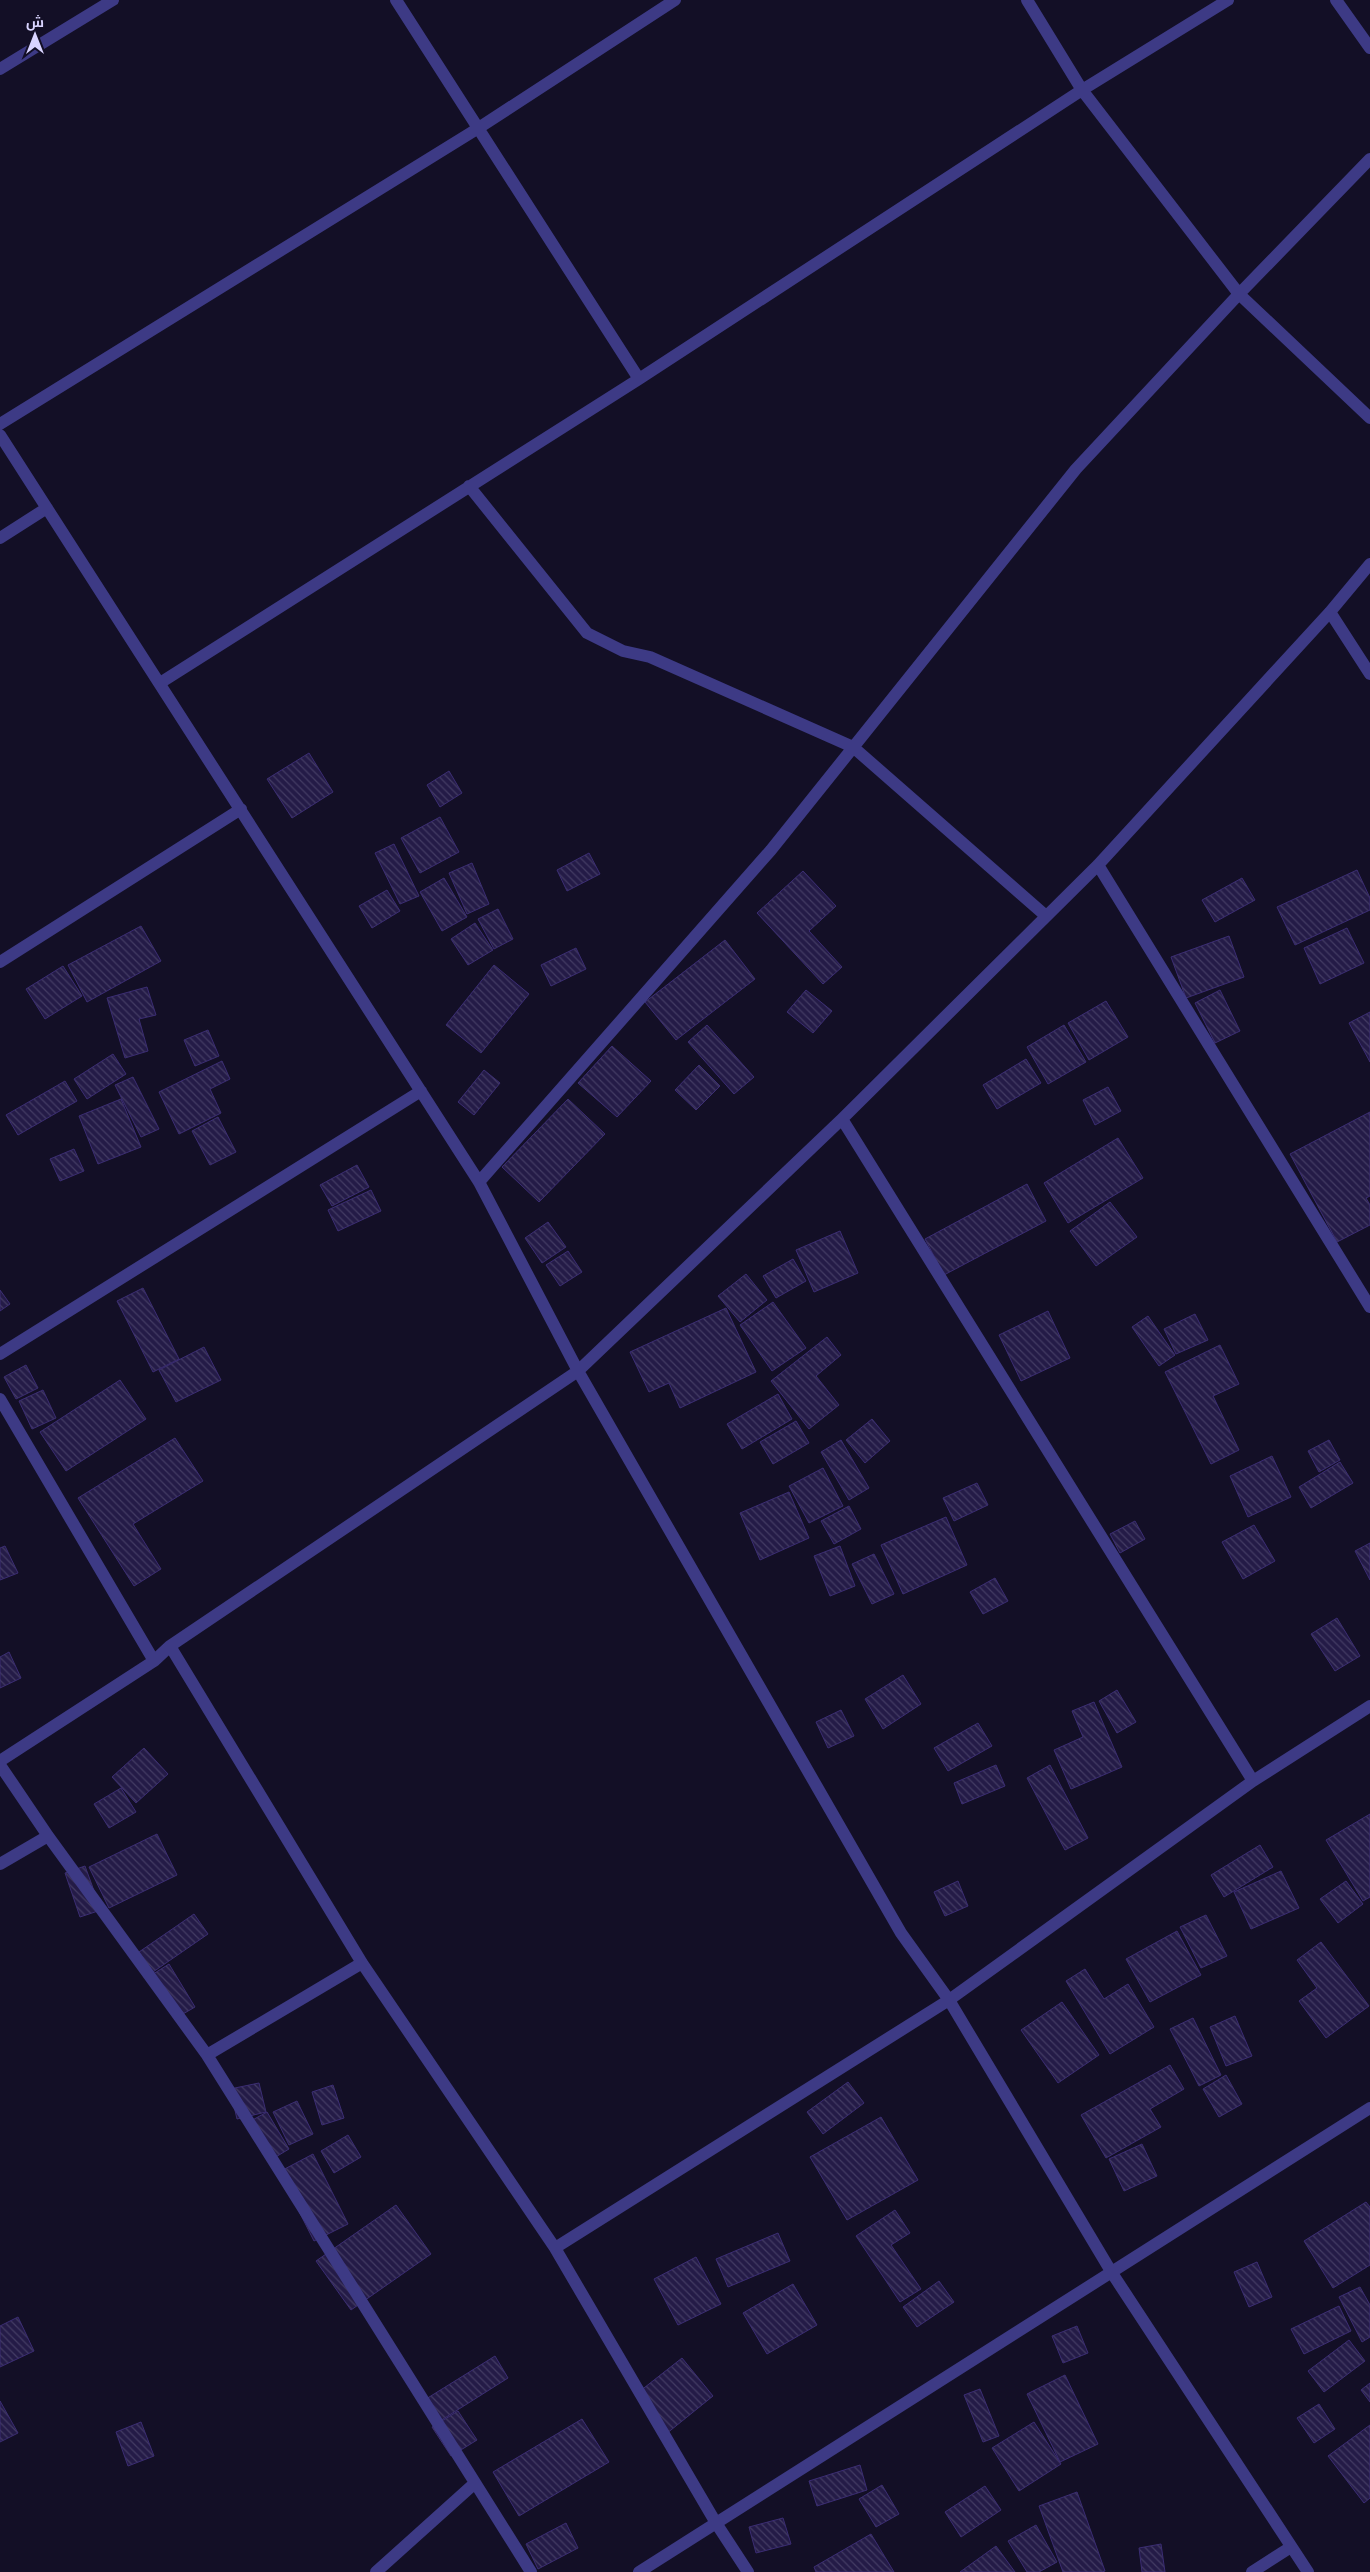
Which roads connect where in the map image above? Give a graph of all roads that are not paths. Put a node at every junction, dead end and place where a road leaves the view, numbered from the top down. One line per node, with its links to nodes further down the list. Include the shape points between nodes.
1 (113, 0): 8 (street)
2 (396, 0): 10 (street)
3 (675, 0): 10 (street)
4 (1027, 0): 9 (street)
5 (1228, 0): 9 (street)
6 (1336, 0): 7 (street)
7 (1370, 48)
8 (0, 70)
9 (1082, 90): 12 (street); 13 (street)
10 (477, 129): 13 (street); 15 (street)
11 (1370, 159): 12 (street)
12 (1239, 294): 14 (street); 24 (street, via 1076,469)
13 (639, 378): 17 (street)
14 (1370, 418)
15 (0, 424)
16 (0, 435): 18 (street)
17 (470, 486): 23 (street); 24 (street, via 588,633 623,651 650,657)
18 (47, 508): 19 (street); 23 (street)
19 (0, 538)
20 (1370, 564): 21 (street)
21 (1330, 612): 22 (street); 26 (street)
22 (1370, 674)
23 (160, 683): 25 (street)
24 (853, 747): 27 (street); 31 (street, via 770,850)
25 (241, 809): 28 (street); 29 (street)
26 (1098, 865): 27 (street); 32 (street)
27 (1046, 916): 30 (street)
28 (0, 962)
29 (421, 1091): 31 (street); 34 (street)
30 (842, 1119): 35 (street); 42 (street)
31 (479, 1182): 35 (street)
32 (1366, 1292): 33 (street)
33 (1370, 1307)
34 (0, 1354)
35 (578, 1371): 37 (street); 46 (street, via 901,1933)
36 (0, 1399): 38 (street)
37 (170, 1646): 38 (street); 45 (street)
38 (154, 1661): 40 (street)
39 (1370, 1706): 42 (street)
40 (0, 1761)
41 (0, 1765): 43 (street)
42 (1254, 1781): 46 (street)
43 (48, 1836): 44 (street); 47 (street)
44 (0, 1864)
45 (362, 1964): 47 (street); 49 (street)
46 (949, 2000): 49 (street); 50 (street)
47 (207, 2055): 51 (street)
48 (1370, 2108): 50 (street)
49 (555, 2248): 52 (street)
50 (1112, 2273): 52 (street); 53 (street)
51 (475, 2483): 54 (street); 55 (street)
52 (716, 2523): 56 (street); 57 (street)
53 (1292, 2547): 58 (street); 59 (street)
54 (376, 2572)
55 (531, 2572)
56 (639, 2572)
57 (748, 2572)
58 (1252, 2572)
59 (1308, 2572)

